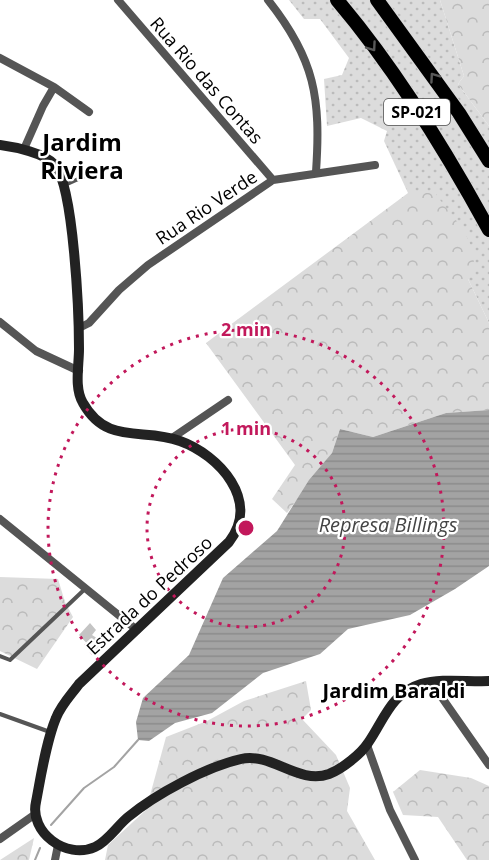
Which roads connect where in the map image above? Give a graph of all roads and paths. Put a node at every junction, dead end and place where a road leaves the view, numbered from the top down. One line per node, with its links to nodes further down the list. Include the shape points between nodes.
1 (118, 0): 14 (street, Rua Rio das Contas)
2 (268, 0): 13 (street, via 291,30 309,68 317,106)
3 (337, 0): 16 (highway, SP-021, one-way to 16, via 433,135)
4 (377, 0): 10 (highway, SP-021, one-way to 4)
5 (0, 58): 6 (street)
6 (54, 87): 7 (street); 9 (street)
7 (89, 112)
8 (0, 145): 9 (main road, Estrada do Pedroso)
9 (24, 149): 15 (main road, Estrada do Pedroso, via 54,163)
10 (489, 161)
11 (375, 165): 13 (street, Rua Rio Verde)
12 (105, 167): 15 (lane)
13 (316, 172): 14 (street, Rua Rio Verde)
14 (273, 180): 18 (street, Rua Rio Verde, via 148,265 89,323)
15 (64, 185): 18 (main road, Estrada do Pedroso)
16 (489, 230)
17 (0, 321): 19 (street, via 36,351)
18 (79, 328): 19 (main road, Estrada do Pedroso)
19 (79, 371): 21 (main road, Estrada do Pedroso, via 78,394 100,424 136,436)
20 (228, 400): 21 (street)
21 (172, 438): 24 (main road, Estrada do Pedroso, via 201,452 224,472 238,494 242,516 230,542)
22 (0, 519): 23 (street)
23 (86, 588): 24 (street); 25 (lane, via 10,660)
24 (137, 630): 29 (main road, Estrada do Pedroso, via 79,684 60,711)
25 (0, 656)
26 (489, 681): 27 (main road)
27 (431, 682): 30 (main road, via 398,697); 31 (street)
28 (0, 714): 29 (lane)
29 (51, 733): 32 (main road, Estrada do Pedroso)
30 (367, 744): 34 (main road, via 339,769 322,776 301,774 257,758 225,764 146,804 96,847 80,850); 36 (street, via 390,810)
31 (489, 765)
32 (34, 815): 33 (street); 34 (main road, via 39,828)
33 (0, 838)
34 (58, 844): 35 (street)
35 (55, 860)
36 (415, 860)

